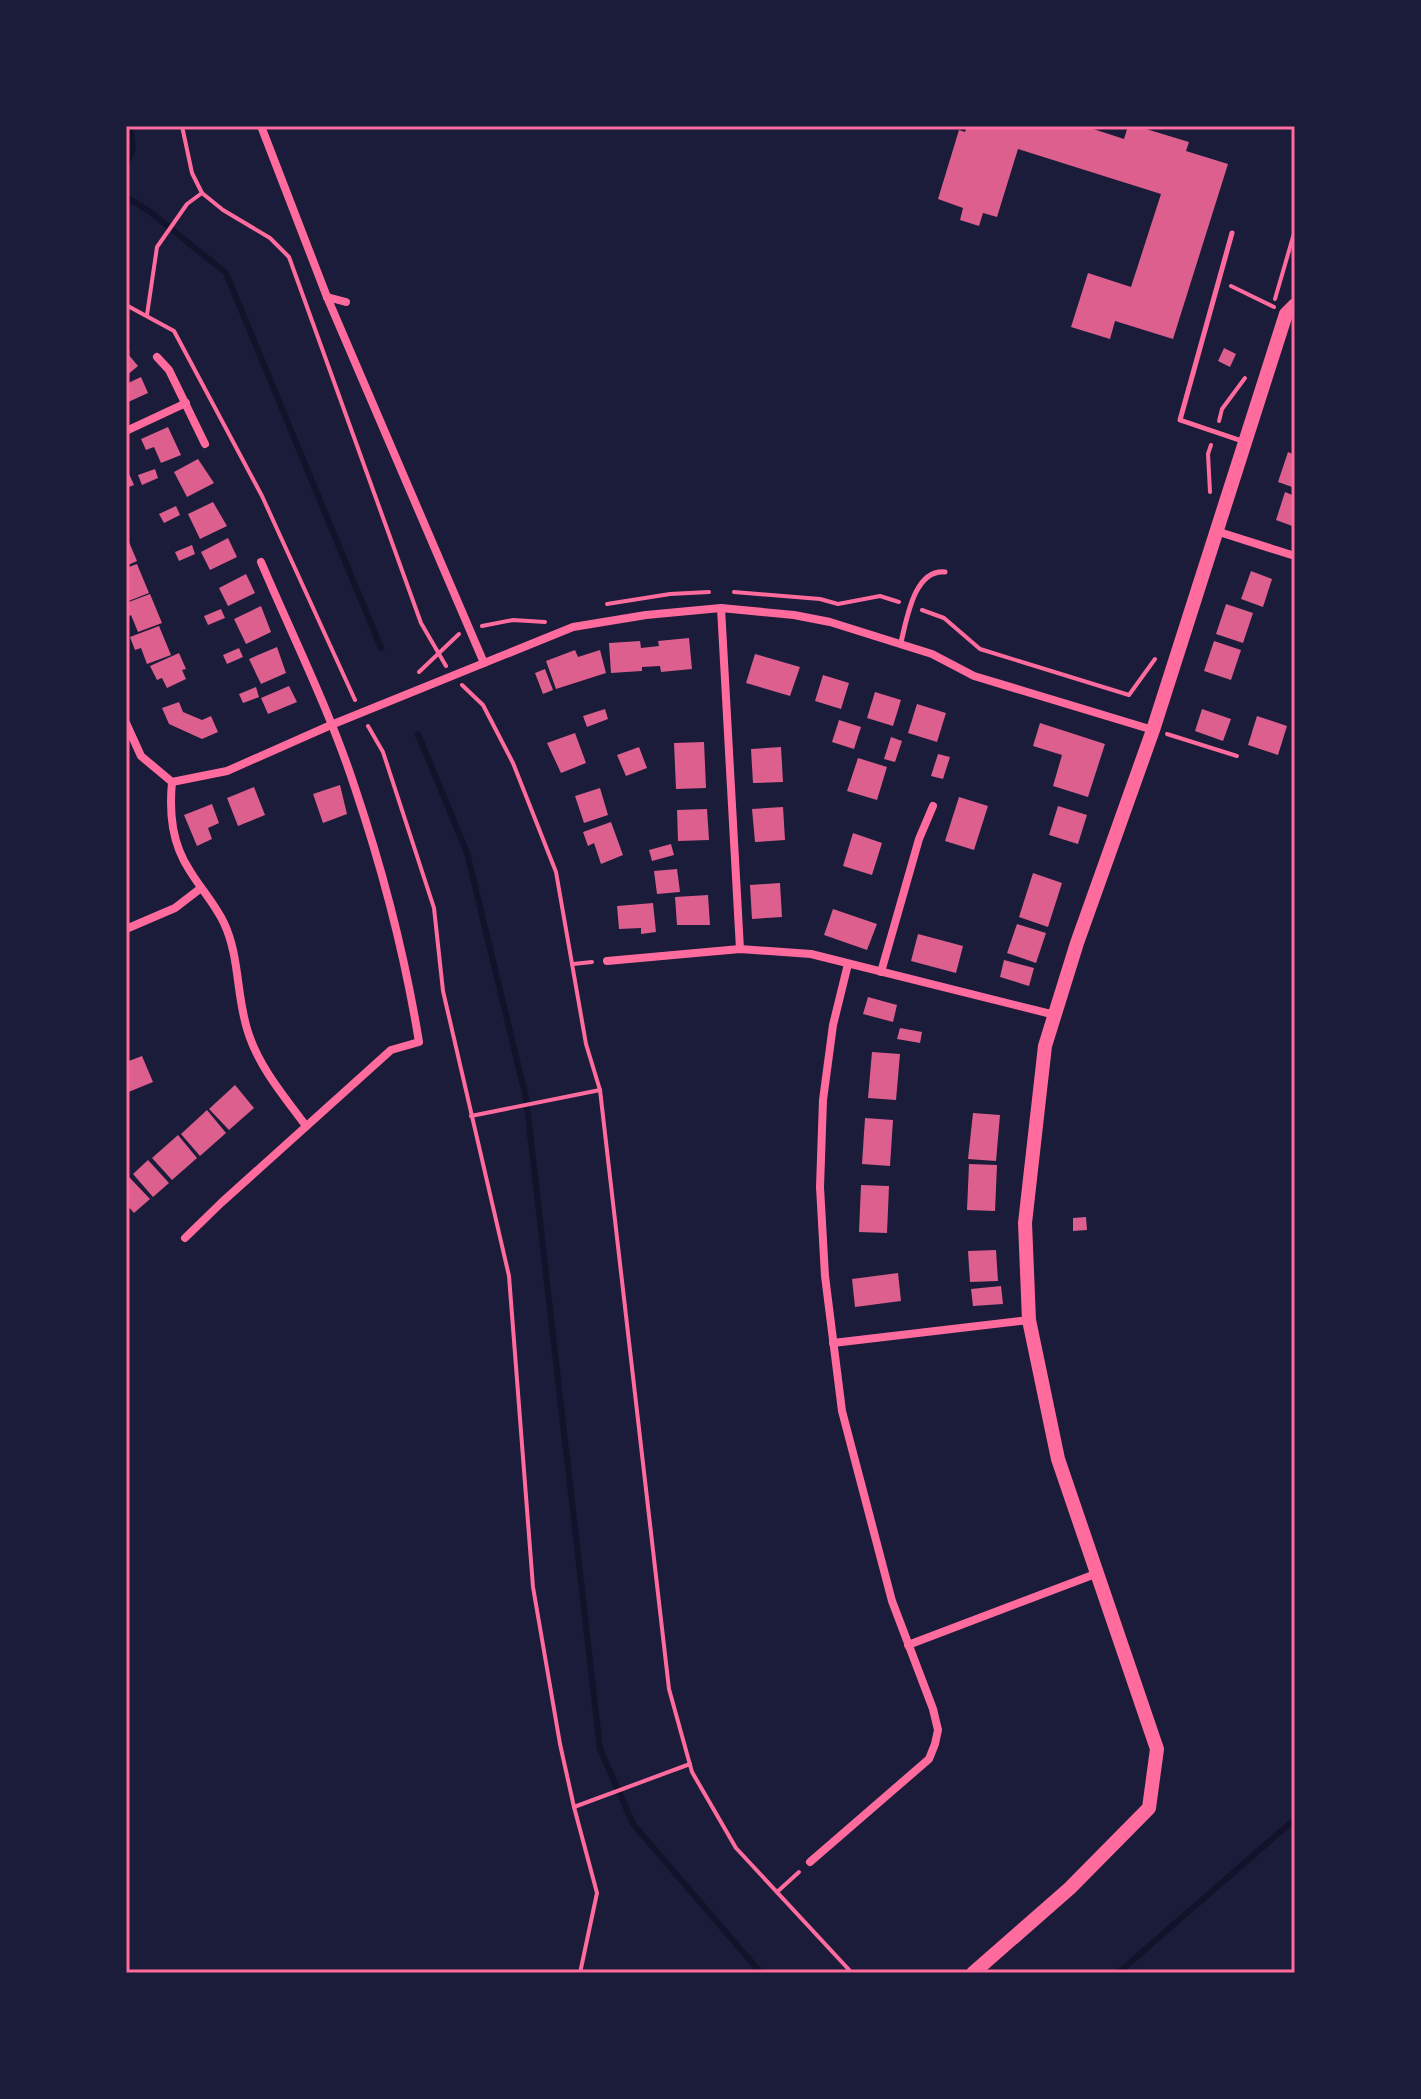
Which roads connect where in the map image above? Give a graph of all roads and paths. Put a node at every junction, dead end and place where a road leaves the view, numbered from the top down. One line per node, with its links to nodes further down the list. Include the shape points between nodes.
1 (182, 126): 3 (path)
2 (261, 126): 6 (street)
3 (202, 193): 10 (path, via 187,204 157,247); 23 (path, via 270,238 289,257 421,623)
4 (1232, 233): 5 (lane)
5 (1218, 283): 9 (path); 14 (lane, via 1180,420)
6 (327, 297): 7 (street); 22 (street)
7 (346, 302)
8 (126, 305): 10 (path)
9 (1290, 310): 14 (street)
10 (147, 315): 24 (path, via 174,331 262,496)
11 (157, 357): 12 (street)
12 (186, 403): 13 (street); 15 (street)
13 (126, 431)
14 (1247, 443): 16 (street)
15 (205, 444)
16 (1216, 531): 17 (street); 27 (street)
17 (1295, 556)
18 (261, 562): 26 (street)
19 (945, 572): 21 (lane, via 921,582)
20 (721, 608): 21 (street, via 794,615); 22 (street, via 573,627); 33 (street)
21 (901, 642): 27 (street, via 974,676)
22 (484, 663): 23 (street)
23 (452, 676): 24 (street); 35 (path, via 483,705 513,763 556,872)
24 (361, 714): 26 (street); 40 (path, via 383,752 434,908 443,991)
25 (126, 723): 29 (street, via 141,756)
26 (331, 725): 29 (street, via 227,771); 41 (street, via 386,889 419,1042 391,1050)
27 (1153, 730): 28 (path); 38 (street)
28 (1237, 756)
29 (172, 782): 31 (street, via 173,831)
30 (933, 806): 37 (street)
31 (201, 888): 32 (street, via 175,908); 41 (street, via 224,923 247,1029 261,1064)
32 (126, 929)
33 (740, 949): 34 (street); 36 (street, via 811,954)
34 (607, 961): 35 (path)
35 (572, 964): 39 (path)
36 (848, 964): 37 (street); 44 (street, via 823,1100 820,1187)
37 (881, 972): 38 (street)
38 (1055, 1015): 43 (street, via 1045,1046 1025,1223)
39 (600, 1090): 40 (path); 47 (path, via 669,1689)
40 (471, 1116): 48 (path, via 509,1276 533,1587)
41 (306, 1126): 42 (street)
42 (185, 1238)
43 (1029, 1320): 44 (street); 45 (street, via 1058,1459)
44 (833, 1343): 46 (street, via 842,1411)
45 (1098, 1573): 46 (street); 53 (street, via 1157,1749 1149,1808 1070,1888)
46 (908, 1645): 49 (street, via 938,1730 929,1759)
47 (690, 1764): 48 (path); 50 (path, via 736,1848)
48 (574, 1807): 51 (path, via 597,1893)
49 (810, 1862): 50 (path)
50 (777, 1892): 52 (path)
51 (580, 1973)
52 (852, 1973)
53 (973, 1973)

